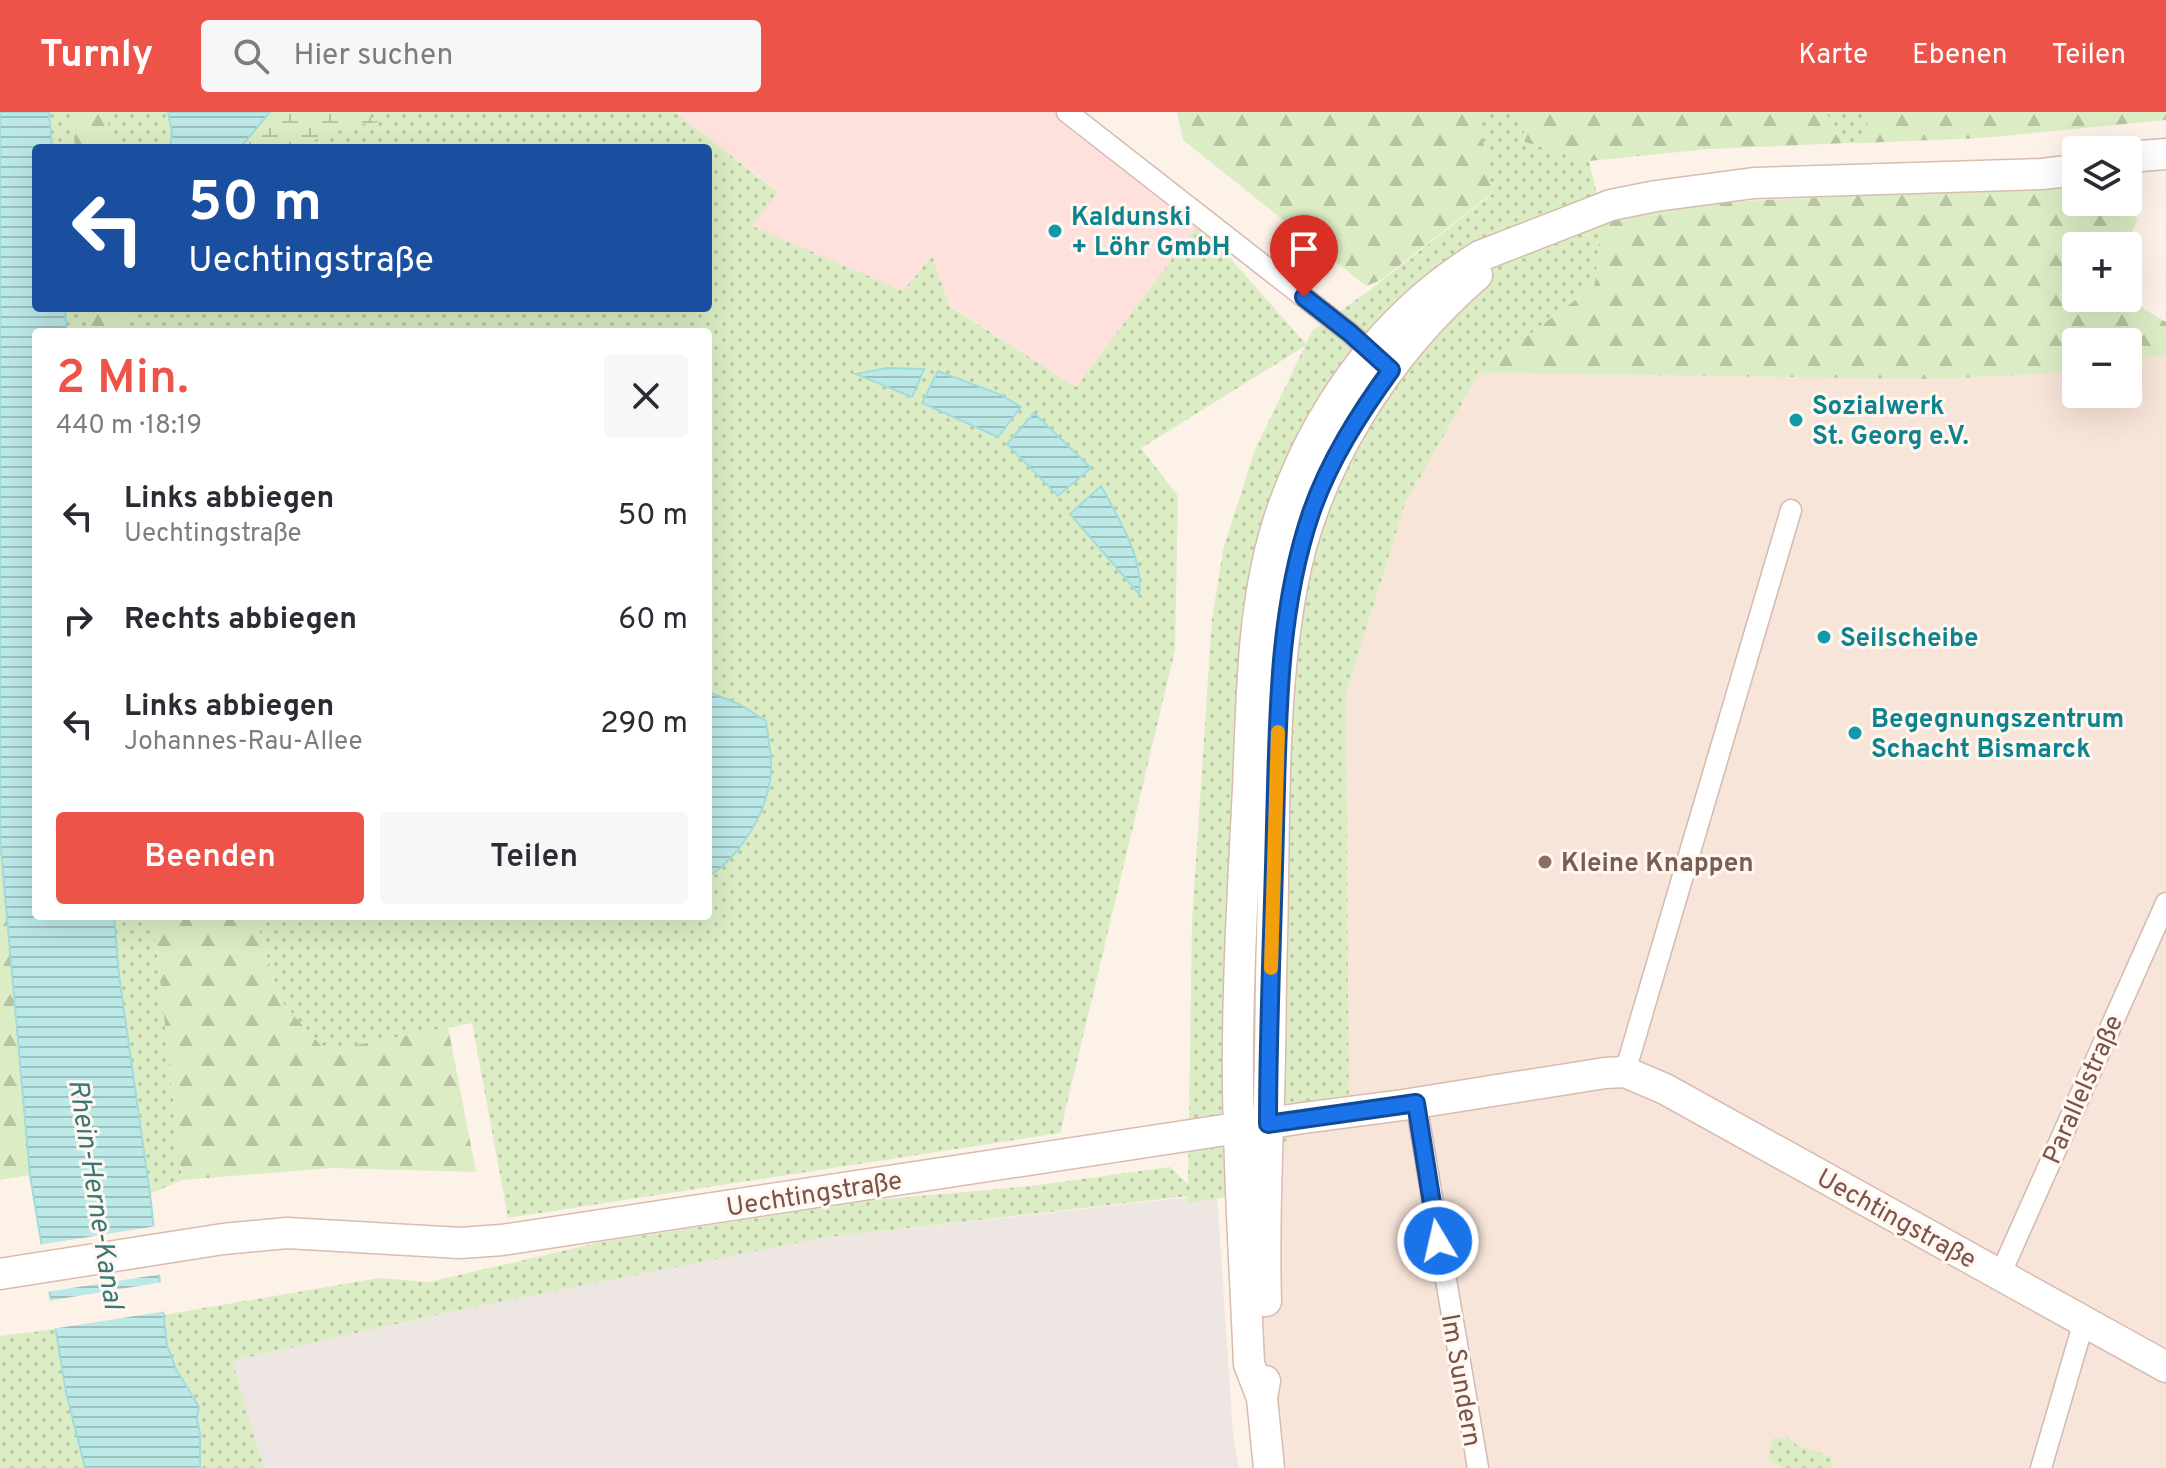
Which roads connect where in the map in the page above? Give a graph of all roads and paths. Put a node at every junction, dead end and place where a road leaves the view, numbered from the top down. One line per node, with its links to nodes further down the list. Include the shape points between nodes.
1 (1067, 112): 7 (street)
2 (2166, 154): 3 (main road)
3 (2142, 156)
4 (2166, 171): 6 (main road)
5 (2062, 172): 7 (main road, via 1754,183 1611,205 1464,266 1401,316)
6 (2142, 172)
7 (1381, 361): 12 (main road, via 1342,389 1317,429 1297,469 1264,583 1253,679 1243,881)
8 (1791, 510): 10 (street)
9 (2166, 903): 14 (street, Parallelstraße)
10 (1625, 1072): 11 (main road, Uechtingstraße); 14 (main road, Uechtingstraße, via 1665,1089)
11 (1416, 1103): 12 (main road, Uechtingstraße); 18 (street, Im Sundern)
12 (1254, 1126): 13 (main road, Uechtingstraße, via 502,1240 460,1243 287,1233); 17 (main road, via 1265,1282 1268,1358 1262,1398)
13 (9, 1273)
14 (2000, 1275): 15 (main road, Uechtingstraße)
15 (2087, 1323): 16 (main road, Uechtingstraße); 19 (street)
16 (2166, 1367)
17 (1269, 1468)
18 (1478, 1468)
19 (2041, 1468)

